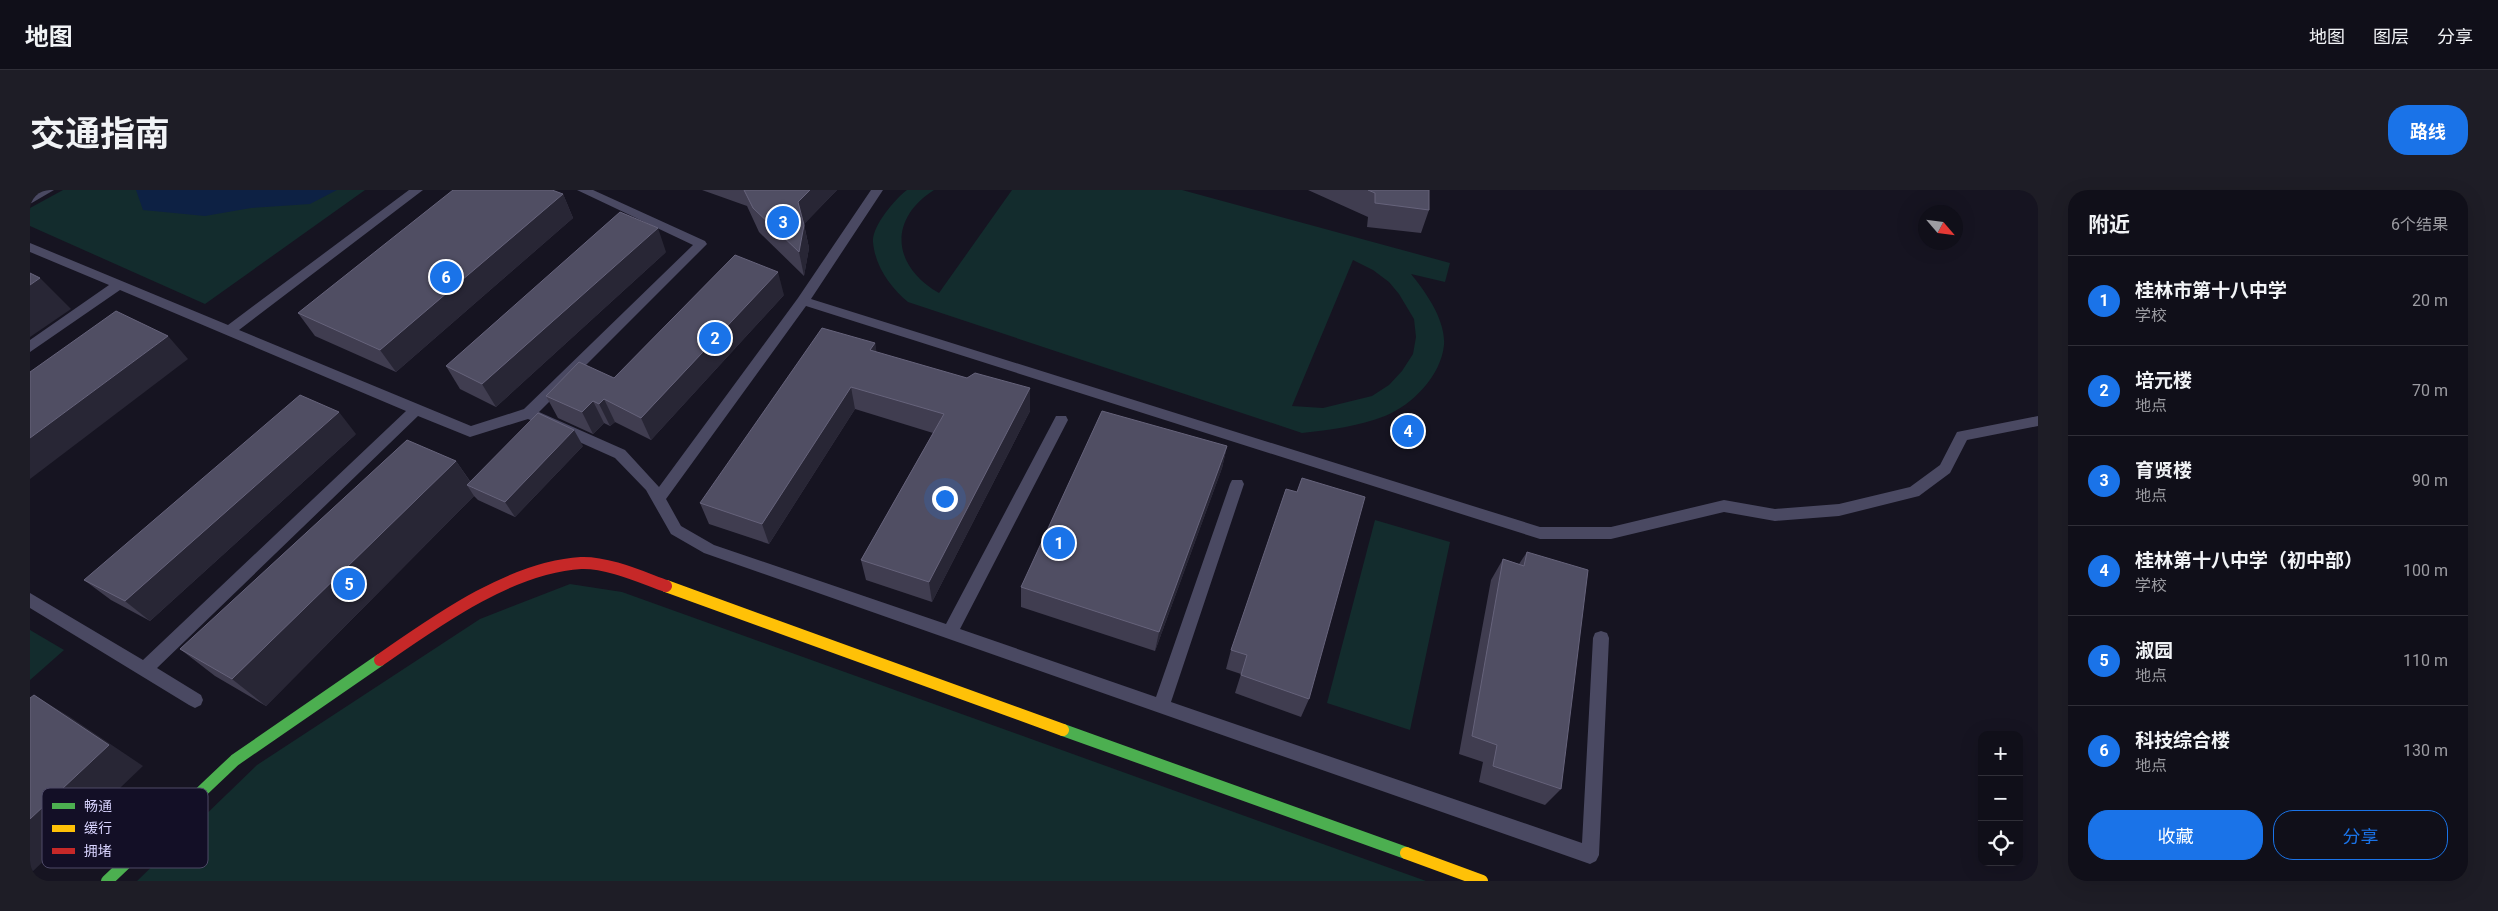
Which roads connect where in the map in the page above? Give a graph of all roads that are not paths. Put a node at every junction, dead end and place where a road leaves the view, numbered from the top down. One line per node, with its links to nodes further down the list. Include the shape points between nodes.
1 (48, 190): 5 (lane)
2 (417, 190): 9 (lane)
3 (583, 190): 12 (lane, via 701,244)
4 (877, 190): 8 (lane)
5 (30, 200)
6 (33, 252): 7 (lane)
7 (119, 284): 9 (lane); 10 (lane)
8 (803, 301): 14 (lane, via 1540,533 1611,533 1724,506 1775,515 1839,510 1914,492 1945,469 1962,436); 16 (lane)
9 (229, 331): 11 (lane)
10 (30, 347)
11 (416, 409): 12 (lane, via 470,432); 20 (lane)
12 (529, 413): 16 (lane, via 620,454)
13 (1061, 420): 18 (lane)
14 (2038, 421)
15 (1237, 484): 22 (lane)
16 (659, 498): 18 (lane, via 676,530 709,549)
17 (30, 600): 20 (lane)
18 (950, 633): 22 (lane)
19 (1601, 638): 22 (lane, via 1590,855)
20 (145, 668): 21 (lane)
21 (195, 700)
22 (1161, 706)
23 (206, 788): 26 (street, via 236,760 443,616 523,575 582,563 618,569)
24 (121, 868): 25 (street)
25 (107, 881)
26 (1482, 881)

